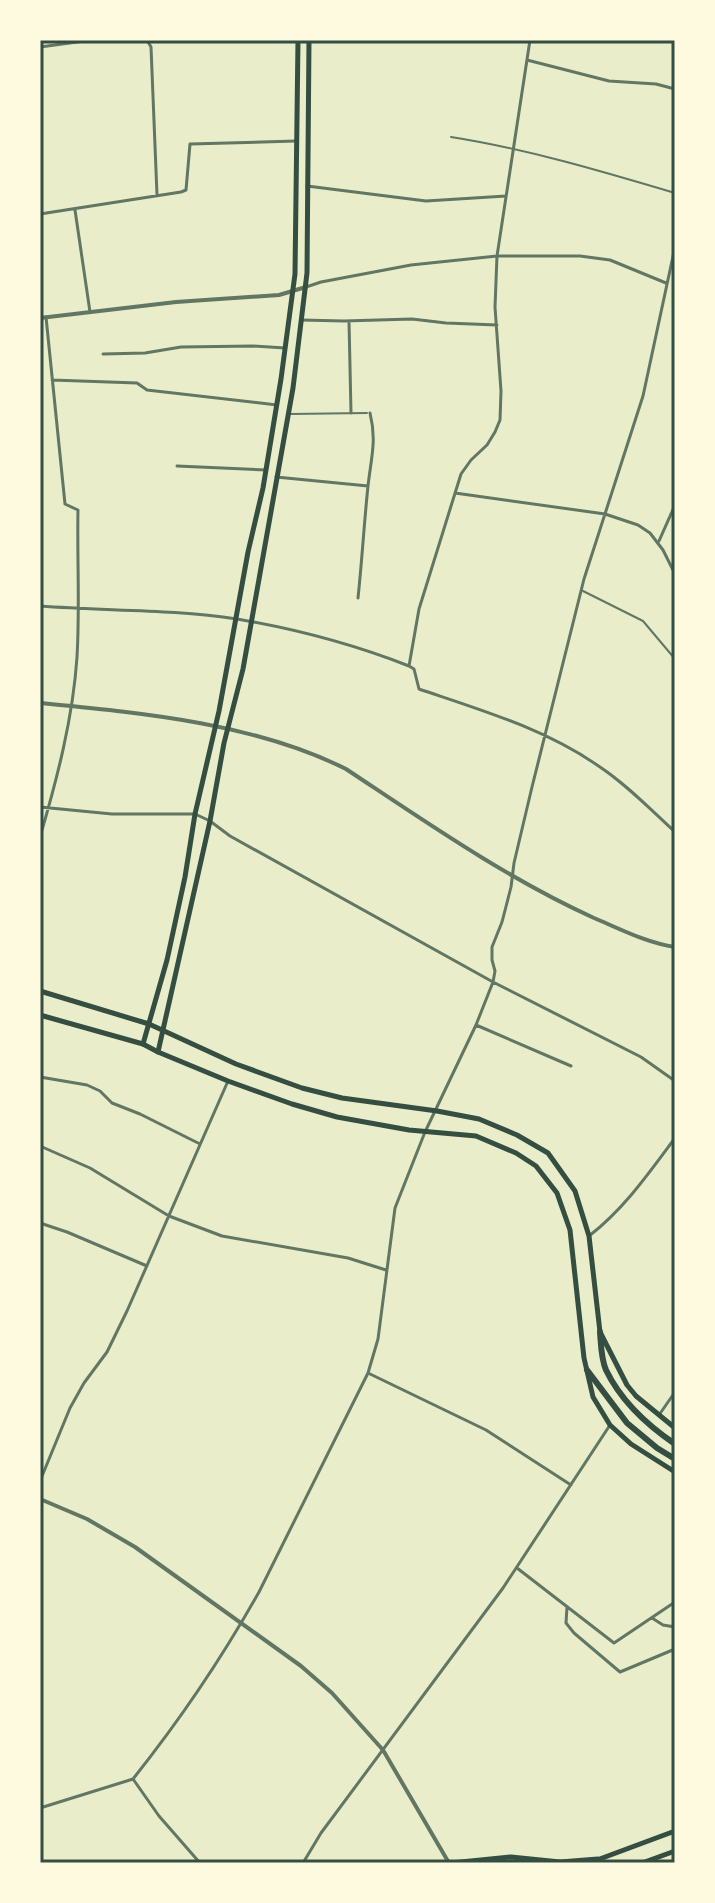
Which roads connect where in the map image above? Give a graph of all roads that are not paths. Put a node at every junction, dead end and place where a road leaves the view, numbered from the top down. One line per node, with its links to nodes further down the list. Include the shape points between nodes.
1 (92, 40): 6 (street)
2 (147, 40): 14 (street)
3 (298, 40): 10 (main road)
4 (309, 40): 12 (main road)
5 (530, 40): 7 (street)
6 (40, 47)
7 (527, 60): 8 (street, via 609,81); 11 (street)
8 (675, 89)
9 (451, 137): 11 (lane)
10 (296, 141): 14 (street, via 190,144 186,190); 22 (main road)
11 (512, 149): 13 (lane); 15 (street)
12 (307, 186): 15 (street, via 426,201); 21 (main road)
13 (675, 193)
14 (157, 196): 16 (street)
15 (506, 196): 19 (street)
16 (74, 209): 17 (street); 23 (street)
17 (40, 214)
18 (675, 247): 20 (street)
19 (497, 256): 20 (street, via 610,260); 21 (street, via 411,265); 27 (street)
20 (666, 283): 41 (street, via 643,396)
21 (306, 287): 22 (street); 25 (main road)
22 (293, 290): 23 (street); 28 (main road)
23 (90, 312): 24 (street)
24 (43, 318): 30 (street)
25 (301, 320): 26 (street); 34 (main road)
26 (349, 321): 27 (street); 32 (street)
27 (497, 325): 39 (street, via 500,420 487,445 461,474)
28 (285, 348): 29 (street, via 181,347); 31 (main road)
29 (103, 354)
30 (52, 380): 31 (street, via 137,383 147,390); 47 (street, via 65,504 78,510)
31 (277, 405): 36 (main road)
32 (351, 413): 33 (lane); 34 (lane)
33 (370, 413): 38 (street, via 374,443)
34 (289, 414): 37 (main road)
35 (177, 466): 36 (street)
36 (266, 470): 48 (main road)
37 (276, 477): 38 (street); 49 (main road)
38 (368, 486): 45 (street)
39 (455, 493): 41 (street); 51 (street, via 419,609)
40 (675, 505): 42 (street)
41 (605, 514): 42 (street, via 638,525); 44 (street)
42 (658, 543): 43 (street)
43 (675, 574)
44 (581, 590): 50 (lane, via 643,621); 56 (street)
45 (358, 598)
46 (40, 606): 47 (street)
47 (79, 609): 48 (street); 53 (street)
48 (235, 619): 49 (street); 54 (main road)
49 (250, 622): 51 (street, via 307,632); 55 (main road)
50 (675, 659)
51 (409, 666): 56 (street, via 419,689)
52 (40, 703): 53 (street)
53 (71, 706): 54 (street); 58 (street)
54 (215, 727): 55 (street); 59 (main road)
55 (227, 730): 60 (main road); 63 (street, via 321,756)
56 (545, 735): 61 (street, via 603,769); 63 (street)
57 (40, 807): 58 (street)
58 (48, 808): 59 (street); 62 (street)
59 (195, 814): 60 (street); 68 (main road)
60 (210, 821): 65 (street); 70 (main road)
61 (675, 832)
62 (40, 837)
63 (513, 875): 64 (street, via 607,923); 65 (street, via 492,947)
64 (675, 947)
65 (493, 982): 69 (street); 76 (street, via 641,1057)
66 (40, 991): 68 (main road)
67 (40, 1015): 71 (main road)
68 (149, 1024): 70 (main road); 71 (main road)
69 (476, 1025): 73 (street); 77 (street)
70 (164, 1031): 72 (main road); 77 (main road, via 302,1088)
71 (143, 1044): 72 (main road)
72 (158, 1052): 75 (main road)
73 (571, 1066)
74 (40, 1077): 80 (street, via 87,1085 112,1103)
75 (228, 1081): 78 (main road, via 337,1117); 80 (street)
76 (675, 1081)
77 (437, 1111): 78 (street); 84 (main road, via 479,1119 548,1153 575,1191)
78 (425, 1132): 86 (street, via 395,1208); 88 (main road, via 476,1136 516,1153 536,1166 557,1193 570,1230)
79 (675, 1138): 84 (street, via 632,1195)
80 (201, 1144): 82 (street)
81 (40, 1146): 82 (street, via 90,1168)
82 (169, 1216): 85 (street); 86 (street, via 222,1236 348,1258)
83 (40, 1223): 85 (street)
84 (589, 1236): 87 (main road)
85 (147, 1266): 97 (street, via 107,1352 70,1408)
86 (386, 1270): 89 (street)
87 (600, 1332): 91 (main road, via 627,1385); 94 (highway, via 605,1368 642,1419)
88 (587, 1370): 92 (main road, via 593,1397); 95 (highway, via 627,1423)
89 (368, 1373): 98 (street, via 486,1430); 104 (street)
90 (675, 1392): 91 (street)
91 (659, 1415): 93 (main road)
92 (610, 1425): 96 (main road); 98 (street)
93 (675, 1428)
94 (675, 1444)
95 (675, 1459)
96 (675, 1472)
97 (40, 1481)
98 (571, 1485): 100 (street)
99 (40, 1499): 104 (street, via 135,1547)
100 (516, 1568): 102 (street); 107 (street)
101 (675, 1602): 103 (street)
102 (567, 1607): 103 (street, via 614,1643); 106 (street, via 566,1623 574,1633 620,1672)
103 (652, 1618): 105 (street)
104 (241, 1624): 107 (street, via 332,1693); 108 (street)
105 (675, 1627)
106 (675, 1649)
107 (383, 1750): 114 (street); 115 (street)
108 (133, 1779): 109 (street); 113 (street)
109 (40, 1808)
110 (675, 1831): 112 (main road)
111 (675, 1851): 117 (main road)
112 (598, 1859): 115 (main road, via 511,1857); 116 (main road)
113 (200, 1863)
114 (303, 1863)
115 (450, 1863)
116 (587, 1863)
117 (642, 1863)

